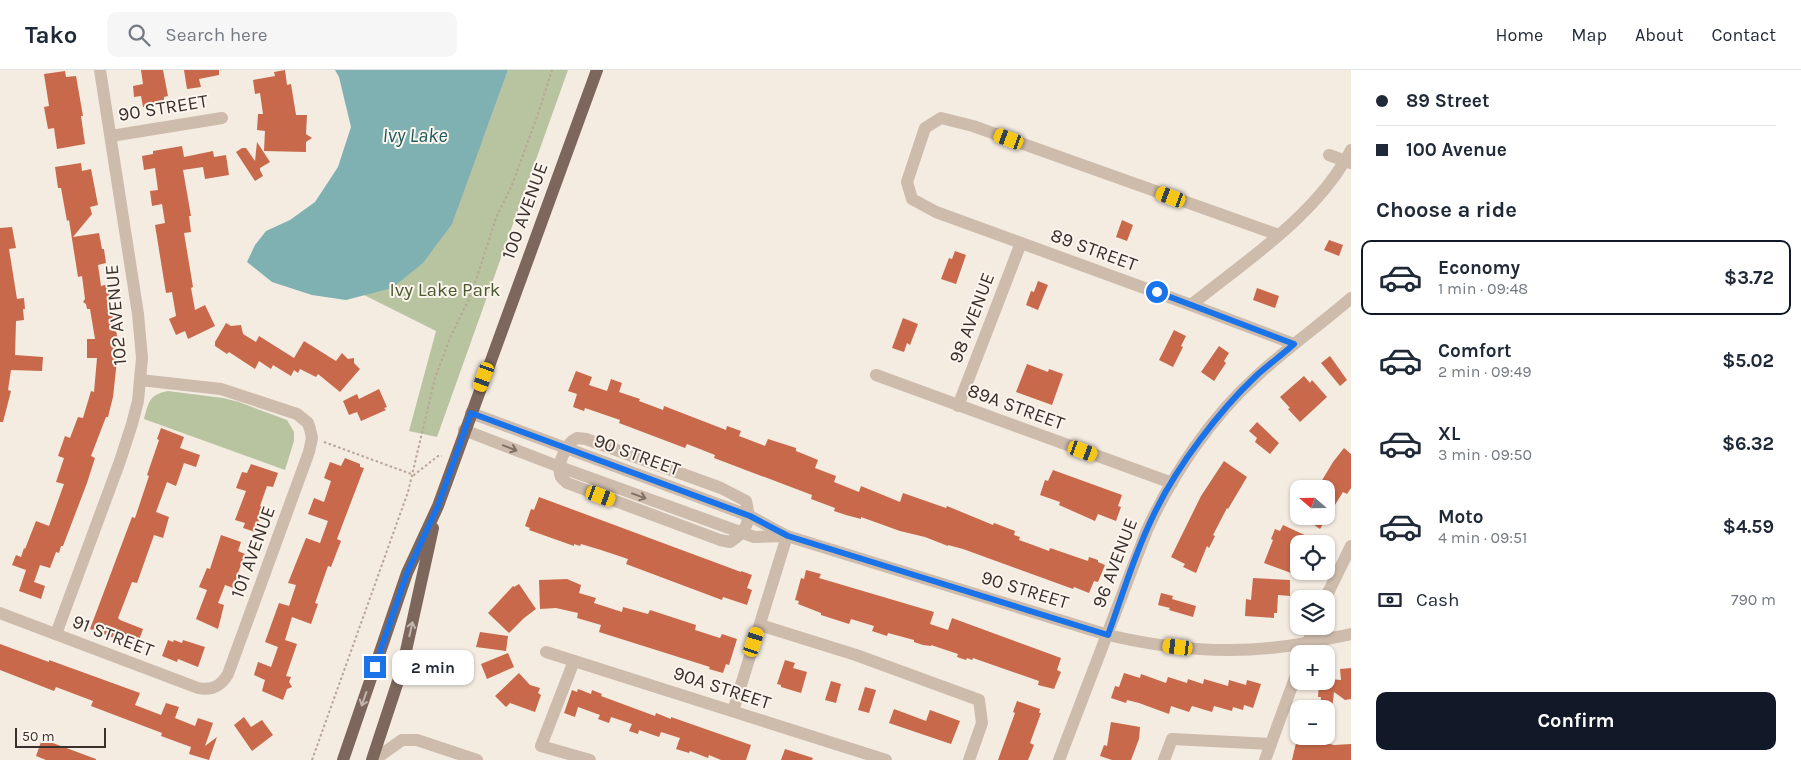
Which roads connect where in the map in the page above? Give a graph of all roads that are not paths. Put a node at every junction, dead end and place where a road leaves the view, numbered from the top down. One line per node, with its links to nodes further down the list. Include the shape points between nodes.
1 (100, 70): 4 (street, 102 AVENUE)
2 (596, 70): 15 (main road, 100 AVENUE)
3 (222, 118): 4 (street, 90 STREET)
4 (111, 136): 13 (street, 102 AVENUE, via 138,314 142,358)
5 (1329, 155): 6 (street)
6 (1349, 158): 7 (street, via 1306,210)
7 (1279, 236): 8 (street, 89 STREET, via 973,126 941,118 925,128 908,182 912,200); 10 (street)
8 (1021, 243): 10 (street, 89 STREET); 14 (street, 98 AVENUE)
9 (1351, 298): 11 (street, 96 AVENUE)
10 (1191, 305): 11 (street, 89 STREET)
11 (1294, 344): 19 (street, 96 AVENUE, via 1256,376 1228,406)
12 (876, 375): 14 (street, 89A STREET)
13 (140, 380): 28 (street, 102 AVENUE, via 138,401 126,443); 35 (street, 101 AVENUE, via 230,391 297,414 308,423 312,438 228,674)
14 (958, 406): 19 (street, 89A STREET)
15 (471, 413): 16 (main road, 100 AVENUE); 17 (street, 90 STREET)
16 (464, 430): 18 (street, one-way to 18); 20 (main road, 100 AVENUE)
17 (566, 449): 18 (street); 21 (street, via 577,438 595,442 721,488 746,500)
18 (560, 467): 22 (street, 90 STREET, one-way to 22, via 561,477 567,483 711,536 730,542)
19 (1172, 483): 30 (street, 96 AVENUE, via 1147,530)
20 (438, 506): 40 (main road, 100 AVENUE, one-way to 40, via 407,573); 41 (main road, 100 AVENUE, one-way to 20, via 402,669)
21 (750, 516): 22 (street); 23 (street, 90 STREET)
22 (743, 534): 23 (street, 90 STREET, via 754,537)
23 (788, 536): 27 (street); 30 (street, 90 STREET)
24 (1351, 546): 25 (street)
25 (1329, 590)
26 (0, 613): 28 (street, 91 STREET)
27 (760, 625): 37 (street); 45 (street, via 856,655 979,700 982,723)
28 (56, 634): 35 (street, 91 STREET, via 198,688)
29 (1351, 634): 31 (street, 90 STREET)
30 (1108, 635): 32 (street, 90 STREET, via 1159,645); 46 (street, 96 AVENUE)
31 (1316, 645)
32 (1290, 648)
33 (546, 652): 34 (street, 90A STREET)
34 (574, 661): 37 (street, 90A STREET); 43 (street, via 541,746)
35 (214, 688)
36 (1291, 690): 38 (street)
37 (733, 711): 39 (street, 90A STREET)
38 (1271, 744): 47 (street, via 1172,739); 48 (street)
39 (854, 755): 44 (street, 90A STREET)
40 (343, 760)
41 (373, 760): 42 (street, via 402,740 417,740)
42 (477, 760)
43 (590, 760)
44 (886, 760)
45 (969, 760)
46 (1060, 760)
47 (1164, 760)
48 (1265, 760)

